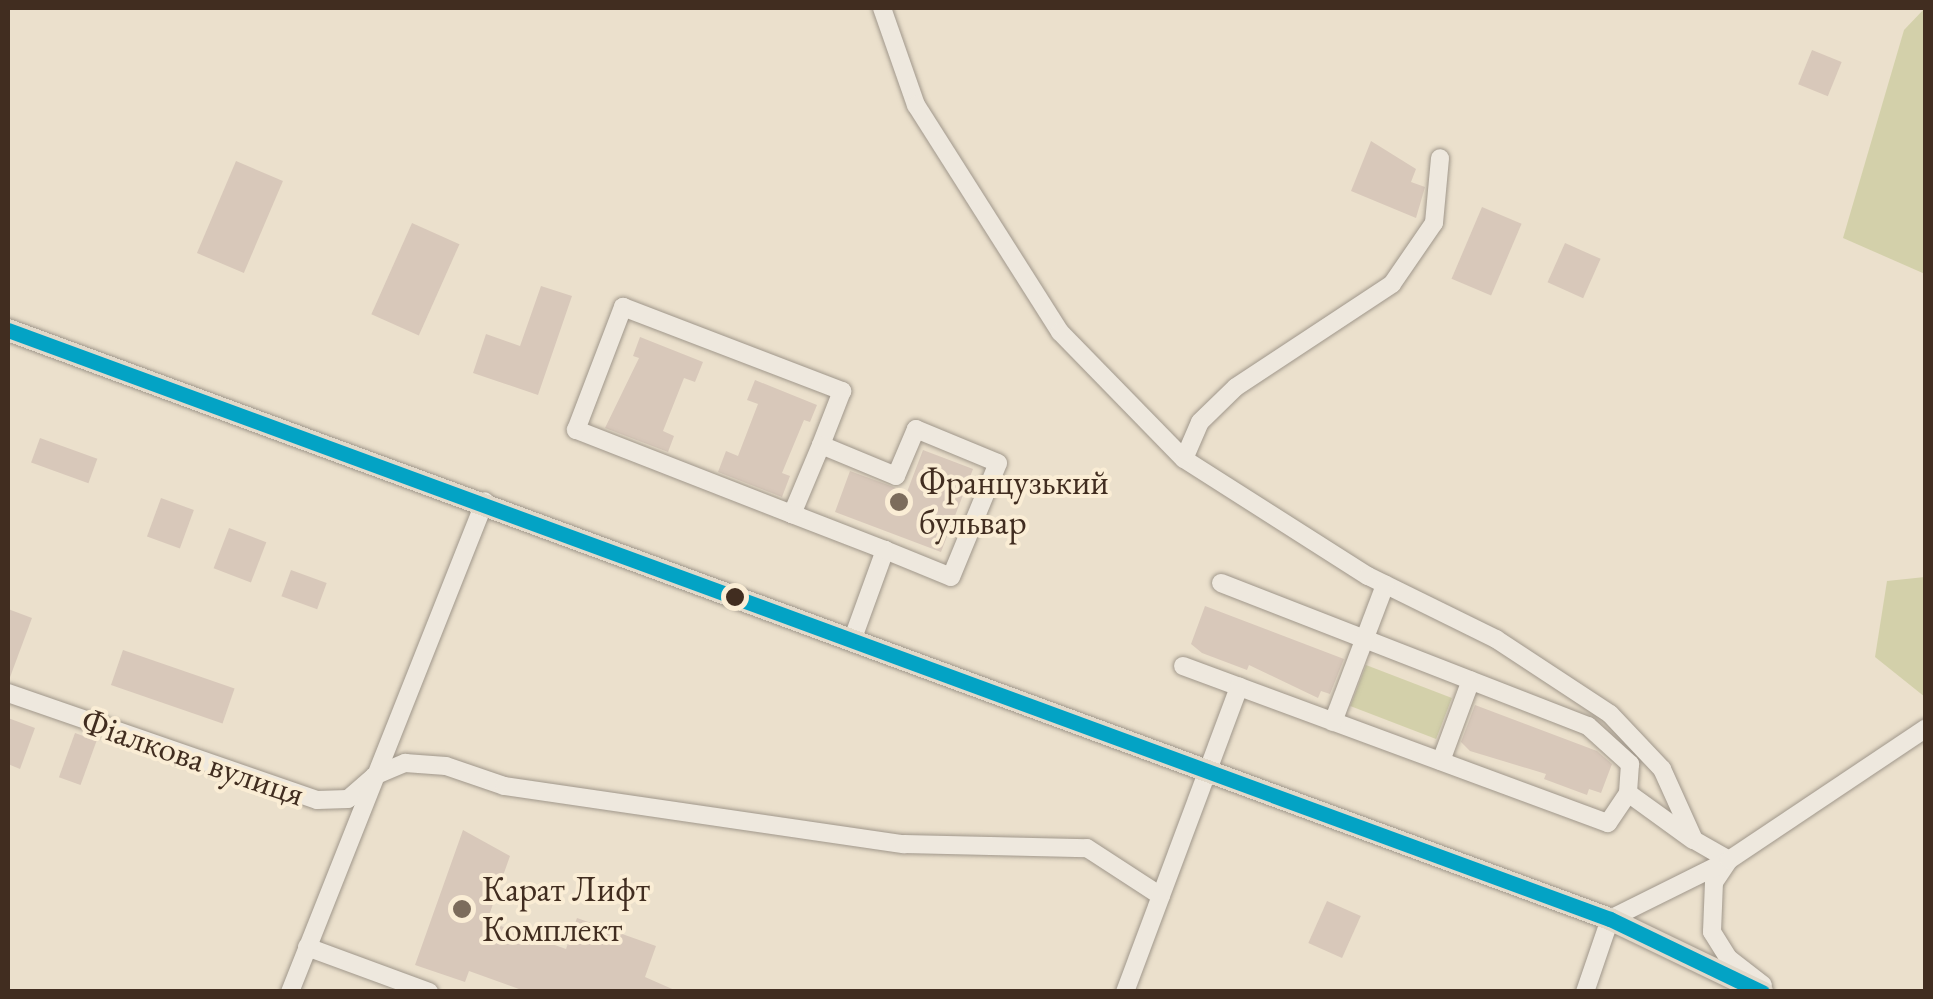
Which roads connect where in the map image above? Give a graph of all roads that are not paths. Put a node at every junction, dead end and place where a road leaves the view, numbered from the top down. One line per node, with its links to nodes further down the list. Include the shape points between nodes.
1 (882, 8): 5 (street, via 916,106 1003,249 1060,332)
2 (1440, 158): 5 (street, via 1434,224 1392,284 1236,387 1200,422)
3 (8, 330): 6 (main road)
4 (822, 446): 7 (street); 7 (street, via 842,390 622,307 576,430); 8 (street, via 896,476 916,429 998,463 951,577)
5 (1184, 460): 10 (street)
6 (486, 501): 11 (main road); 21 (street)
7 (792, 514): 8 (street)
8 (885, 550): 11 (street)
9 (1221, 582): 12 (street)
10 (1385, 586): 12 (street); 23 (street, via 1496,639 1610,714 1662,769)
11 (853, 638): 20 (main road)
12 (1364, 639): 14 (street); 17 (street)
13 (1183, 666): 15 (street)
14 (1470, 680): 19 (street); 22 (street, via 1588,726 1630,764)
15 (1239, 687): 17 (street); 20 (street)
16 (8, 693): 21 (street, Фіалкова вулиця, via 318,800 348,799)
17 (1334, 722): 19 (street)
18 (1921, 735): 24 (street)
19 (1441, 761): 22 (street, via 1608,823)
20 (1208, 771): 25 (street); 26 (main road)
21 (374, 776): 25 (street, Фіалкова вулиця, via 405,763 446,766 504,786 904,844 1087,848); 27 (street)
22 (1628, 793): 23 (street)
23 (1694, 840): 24 (street)
24 (1729, 860): 26 (street); 33 (street, via 1714,882 1712,932 1728,958)
25 (1161, 896): 30 (street)
26 (1610, 918): 31 (street); 32 (main road)
27 (307, 946): 28 (street); 29 (street)
28 (290, 992)
29 (429, 992)
30 (1125, 992)
31 (1585, 992)
32 (1762, 992)
33 (1771, 992)

